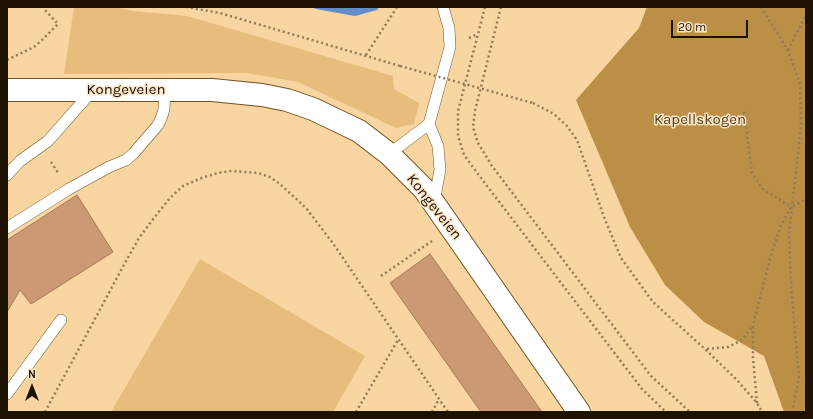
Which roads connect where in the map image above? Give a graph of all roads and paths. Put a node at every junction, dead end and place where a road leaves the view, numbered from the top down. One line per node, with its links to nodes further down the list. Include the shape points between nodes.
1 (186, 7): 10 (path, via 220,13)
2 (397, 7): 10 (path)
3 (443, 7): 16 (lane, via 449,28 450,46)
4 (485, 7): 39 (path, via 458,111 458,136 464,155 642,389)
5 (501, 7): 40 (path, via 475,111 473,127 478,143 492,166 651,376)
6 (761, 7): 9 (path)
7 (45, 10): 11 (path, via 58,24 34,46)
8 (806, 15): 9 (path)
9 (788, 50): 23 (path, via 800,84 802,126)
10 (366, 55): 30 (path, bridge, via 533,103 554,114 577,140 621,258 653,302)
11 (7, 60)
12 (7, 90): 13 (street, Kongeveien)
13 (93, 90): 14 (street, Kongeveien); 19 (lane, via 48,141 20,161)
14 (165, 90): 17 (street, Kongeveien, via 232,91 288,100 359,131); 24 (lane, via 164,108 158,125 133,154 69,189)
15 (744, 112): 23 (path, via 752,173 763,189)
16 (429, 124): 17 (lane); 22 (lane, via 438,146 440,170)
17 (389, 154): 22 (street, Kongeveien)
18 (49, 159): 20 (path)
19 (7, 175)
20 (60, 176)
21 (806, 199): 23 (path)
22 (434, 202): 38 (street, Kongeveien)
23 (791, 207): 28 (path, via 780,228 771,255); 42 (path, via 791,286 799,378)
24 (7, 228)
25 (430, 242): 26 (path)
26 (381, 276)
27 (61, 320): 31 (lane)
28 (753, 325): 30 (path, via 742,340 728,347); 33 (path)
29 (398, 340): 32 (path); 34 (path, via 306,208 270,177 258,173 218,173 204,176 184,186 170,198 139,238); 35 (path)
30 (706, 350): 33 (path)
31 (7, 394)
32 (439, 400): 36 (path); 37 (path)
33 (757, 403): 41 (path)
34 (45, 412)
35 (356, 412)
36 (432, 412)
37 (448, 412)
38 (579, 412)
39 (666, 412)
40 (690, 412)
41 (762, 412)
42 (792, 412)

